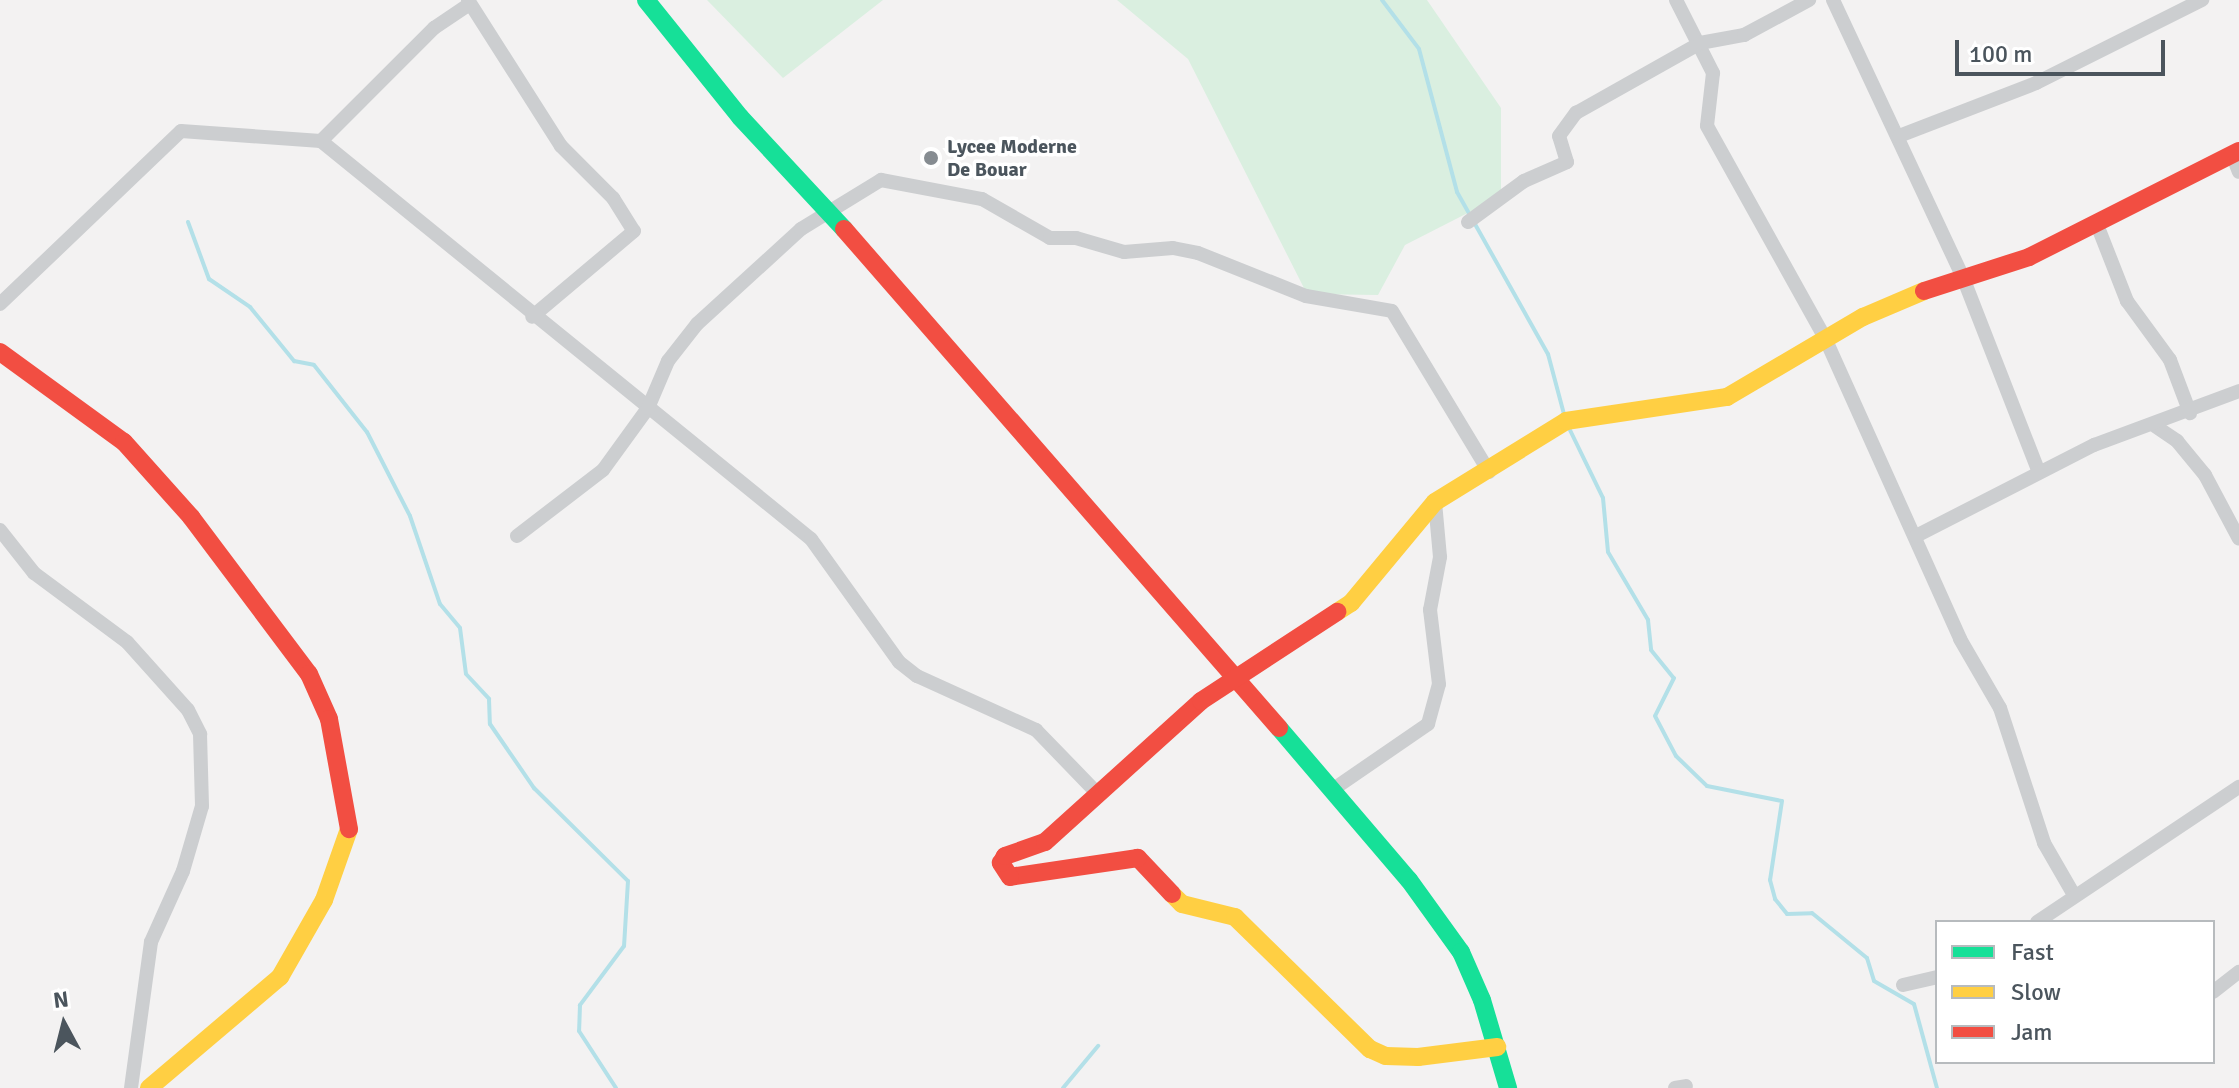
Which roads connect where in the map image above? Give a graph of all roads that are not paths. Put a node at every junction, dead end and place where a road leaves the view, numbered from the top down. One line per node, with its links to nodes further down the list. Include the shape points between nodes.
1 (646, 0): 12 (street, via 740,117)
2 (1676, 0): 7 (street)
3 (1809, 0): 7 (street, via 1744,35)
4 (1833, 0): 8 (street)
5 (2202, 0): 8 (street, via 2036,83)
6 (468, 3): 9 (street, via 434,28); 17 (street, via 561,146 613,198 634,231)
7 (1700, 43): 13 (street, via 1576,113 1559,136 1567,162 1524,181); 18 (street, via 1713,73 1707,126)
8 (1899, 136): 15 (street)
9 (321, 141): 16 (street, via 181,131); 17 (street)
10 (2235, 153): 11 (street); 14 (street)
11 (2239, 172)
12 (828, 209): 21 (street, via 697,324 668,361); 24 (street, via 881,180 982,199 1050,238 1076,238 1124,252 1173,248 1198,253 1306,296 1392,311); 32 (street)
13 (1468, 222)
14 (2096, 222): 15 (street, via 2029,257); 22 (street, via 2127,301 2170,360)
15 (1962, 275): 18 (street); 25 (street)
16 (0, 304)
17 (532, 317): 21 (street)
18 (1825, 338): 24 (street, via 1727,397 1566,421); 30 (street)
19 (0, 352): 44 (street, via 124,442 191,517 309,674 329,719 346,794 349,833 343,855 280,977)
20 (2239, 391): 22 (street)
21 (648, 408): 29 (street, via 603,470); 35 (street, via 811,539 899,662 917,676 1036,730)
22 (2190, 413): 23 (street)
23 (2155, 426): 25 (street, via 2094,445); 27 (street, via 2177,441)
24 (1489, 472): 26 (street)
25 (2039, 472): 30 (street)
26 (1435, 502): 32 (street, via 1351,603); 34 (street, via 1440,557 1430,610 1439,684 1428,724)
27 (2233, 514): 31 (street)
28 (0, 530): 43 (street, via 34,573 127,642 188,710 200,734 202,806 183,871 151,942)
29 (517, 536)
30 (1916, 536): 36 (street, via 1960,639 2000,708 2044,843)
31 (2239, 539)
32 (1238, 676): 34 (street); 35 (street, via 1201,701)
33 (2239, 787): 36 (street)
34 (1335, 788): 42 (street, via 1461,952)
35 (1096, 792): 42 (street, via 1045,842 1005,856 1001,863 1010,877 1138,858 1182,904 1235,917 1370,1049 1386,1056 1418,1057)
36 (2074, 895): 37 (street)
37 (2040, 920)
38 (2239, 972): 41 (street)
39 (1935, 977): 40 (street)
40 (1903, 985)
41 (2215, 990)
42 (1497, 1047): 45 (street)
43 (131, 1088)
44 (149, 1088)
45 (1508, 1088)

